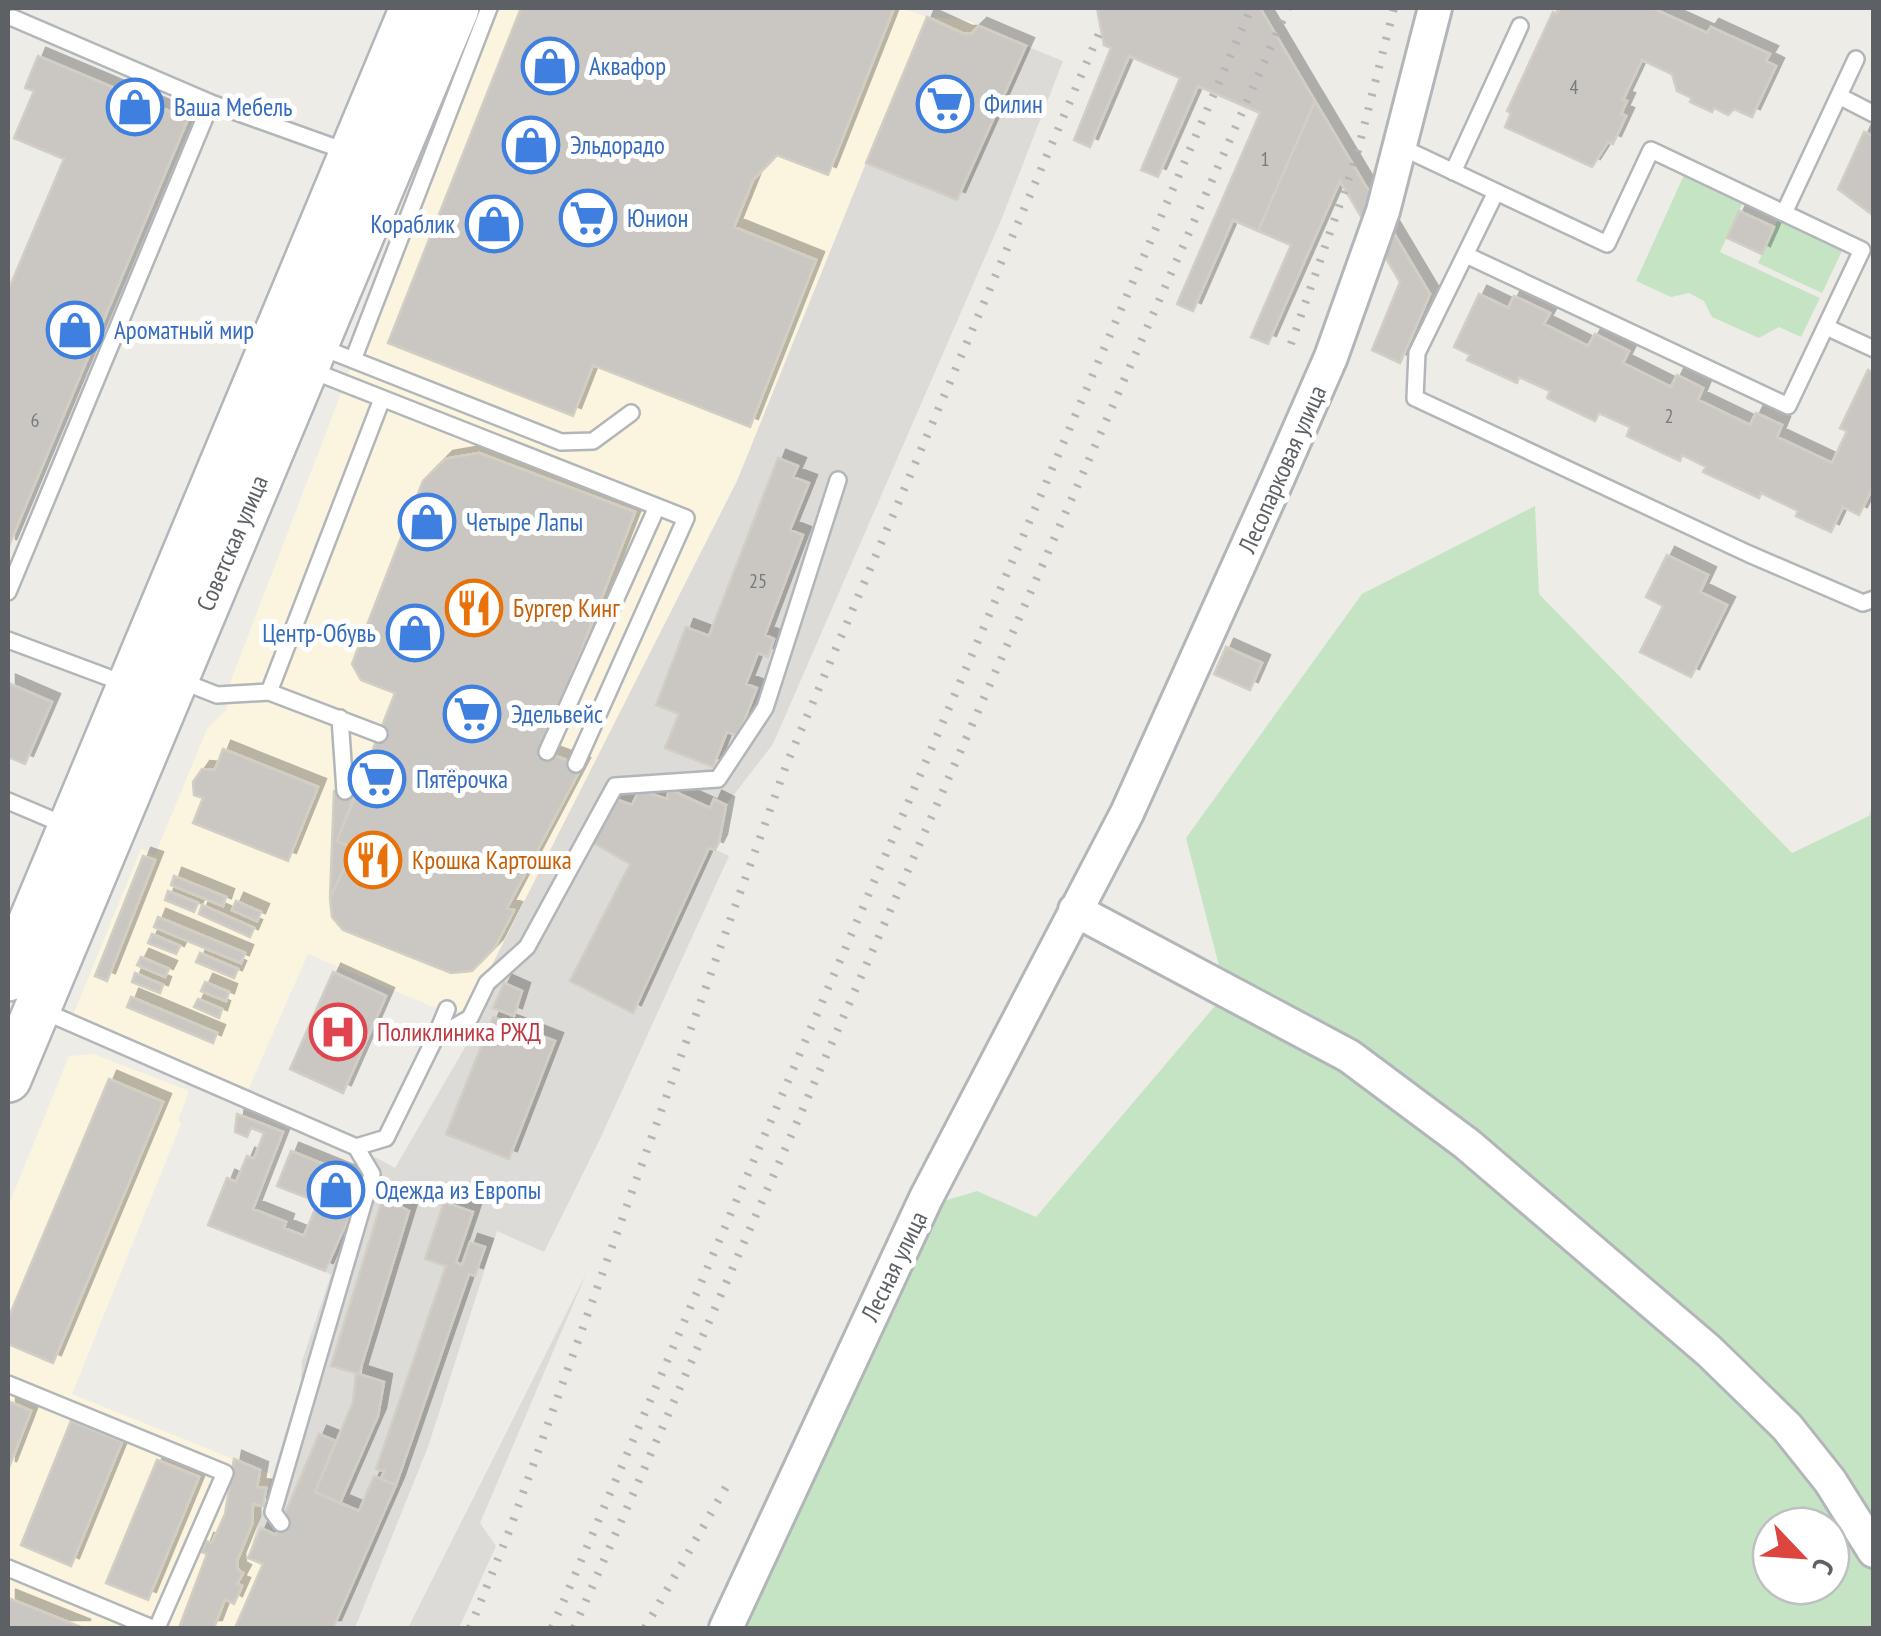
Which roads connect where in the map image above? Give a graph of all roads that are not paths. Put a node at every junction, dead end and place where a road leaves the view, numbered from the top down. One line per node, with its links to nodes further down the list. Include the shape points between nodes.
1 (413, 8): 12 (main road, Советская улица)
2 (456, 8): 19 (main road, Советская улица)
3 (489, 8): 19 (lane)
4 (1435, 8): 11 (street, Лесопарковая улица)
5 (13, 19): 9 (lane)
6 (1520, 26): 13 (lane)
7 (1856, 59): 8 (lane)
8 (1839, 96): 10 (lane); 15 (lane)
9 (212, 103): 12 (lane); 24 (lane)
10 (1874, 114)
11 (1401, 147): 13 (lane); 37 (street, Лесопарковая улица, via 1331,357 1127,813)
12 (352, 154): 28 (main road, Советская улица)
13 (1453, 172): 14 (lane)
14 (1496, 192): 15 (lane, via 1607,244 1652,150); 16 (lane)
15 (1784, 213): 17 (lane, via 1862,250)
16 (1466, 255): 17 (lane, via 1788,406); 25 (lane, via 1417,353 1416,398 1750,554 1863,602)
17 (1826, 327): 18 (lane)
18 (1874, 349)
19 (324, 357): 20 (lane); 21 (lane, via 561,442 593,441); 27 (main road, Советская улица)
20 (382, 398): 23 (lane); 29 (lane)
21 (631, 413)
22 (838, 480): 40 (lane, via 764,708 718,779 615,786 527,947 487,983 470,1018)
23 (657, 507): 32 (lane); 33 (lane, via 686,518)
24 (8, 592)
25 (1874, 600)
26 (8, 640): 28 (lane)
27 (175, 679): 29 (lane, via 218,695); 38 (main road, Советская улица)
28 (130, 686): 36 (main road, Советская улица)
29 (269, 692): 30 (lane)
30 (340, 718): 31 (lane); 34 (lane)
31 (380, 734)
32 (547, 752)
33 (576, 764)
34 (345, 791)
35 (8, 801): 36 (lane)
36 (70, 828): 38 (main road, Советская улица)
37 (1074, 910): 45 (street, via 1350,1056 1467,1144 1787,1427); 48 (street, Лесная улица, via 926,1198)
38 (22, 993): 41 (main road, Советская улица); 42 (lane)
39 (447, 1009): 40 (lane)
40 (434, 1038): 42 (lane, via 386,1138)
41 (8, 1080)
42 (356, 1147): 44 (lane, via 372,1174 273,1512)
43 (8, 1384): 47 (lane, via 225,1473)
44 (281, 1522)
45 (1874, 1551)
46 (8, 1568): 47 (lane)
47 (154, 1628)
48 (726, 1628)

